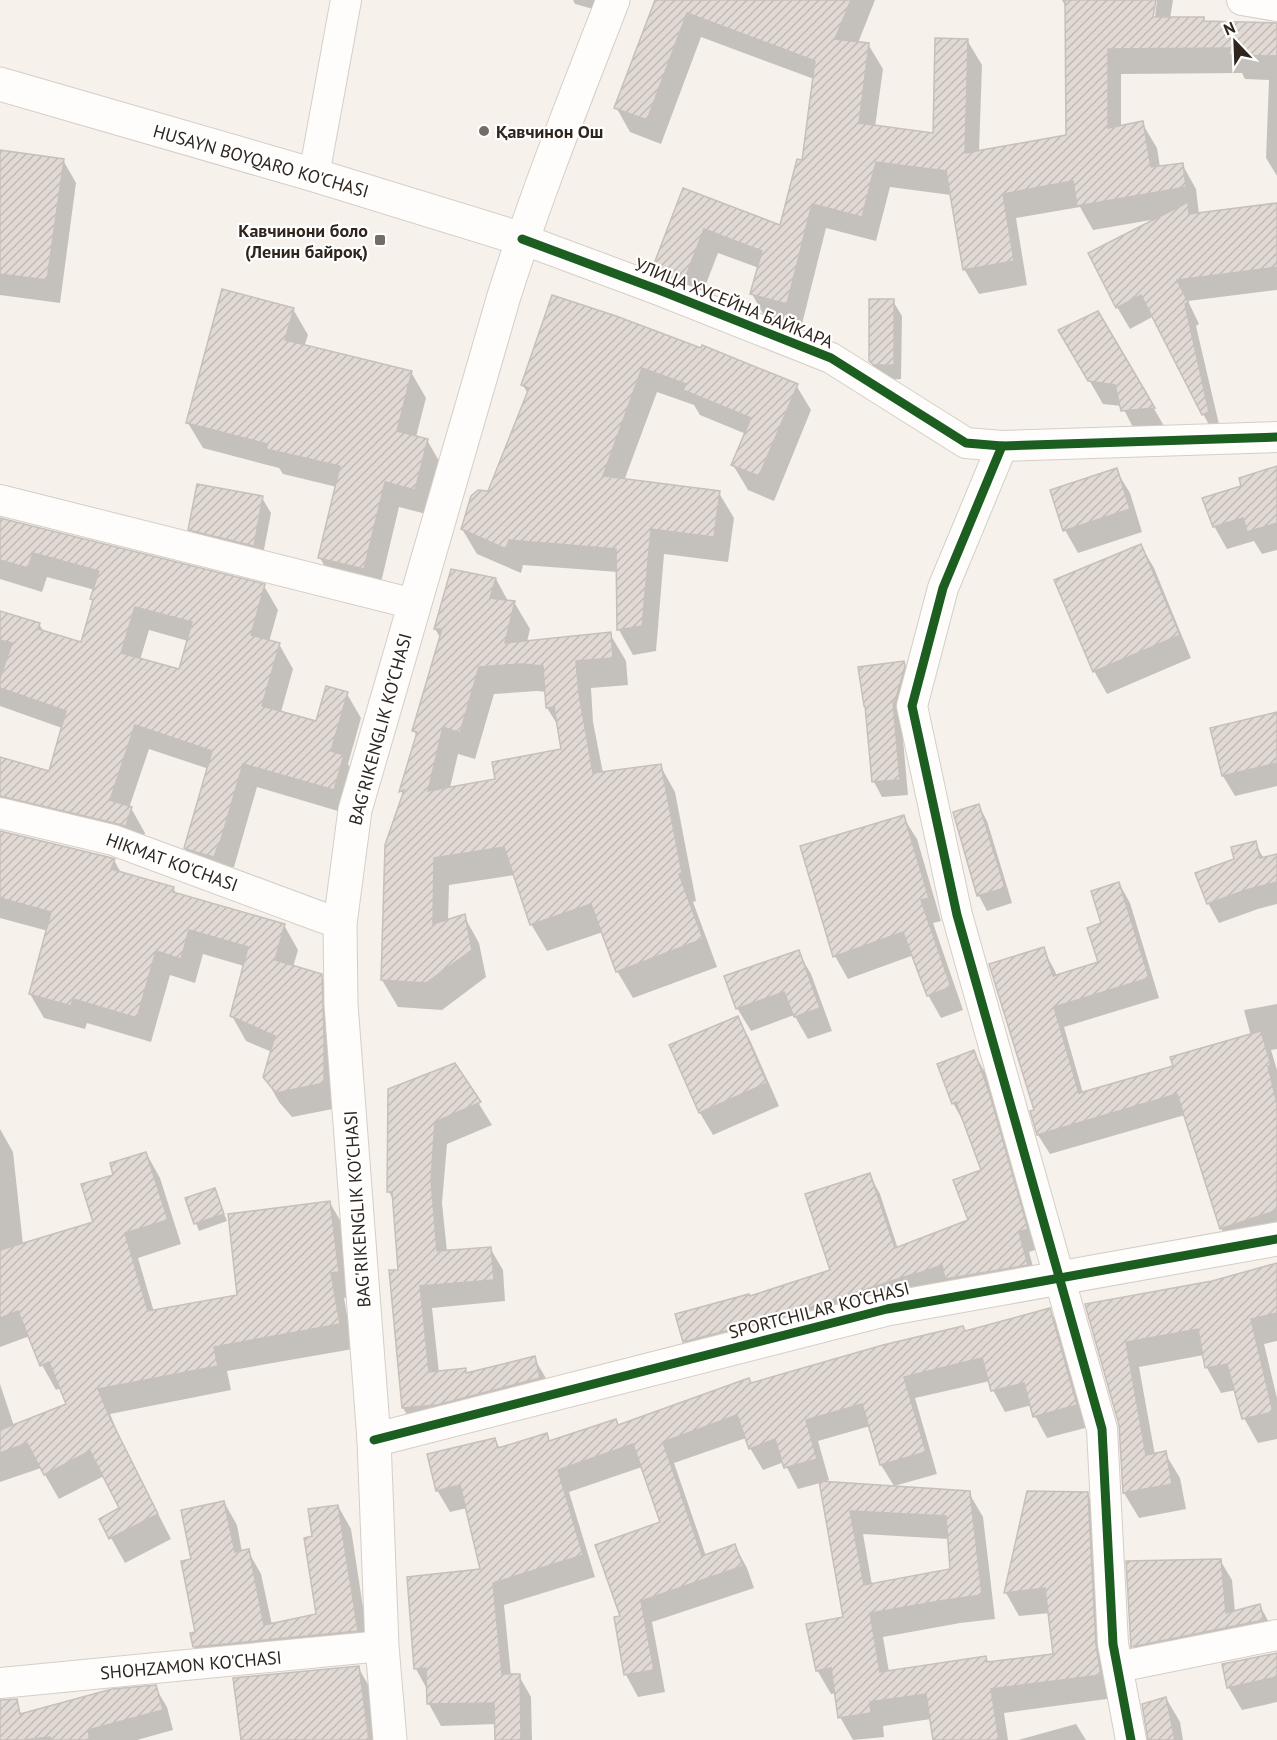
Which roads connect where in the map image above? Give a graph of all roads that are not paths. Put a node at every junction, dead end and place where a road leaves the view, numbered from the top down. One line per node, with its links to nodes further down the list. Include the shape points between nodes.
1 (346, 0): 6 (street)
2 (613, 0): 7 (main road, BAG'RIKENGLIK KO'CHASI)
3 (1242, 0): 4 (street)
4 (1277, 6)
5 (0, 84): 6 (main road, HUSAYN BOYQARO KO'CHASI)
6 (314, 176): 7 (main road, HUSAYN BOYQARO KO'CHASI)
7 (522, 239): 9 (street, УЛИЦА ХУСЕЙНА БАЙКАРА, via 831,358 966,443); 11 (main road, BAG'RIKENGLIK KO'CHASI)
8 (1277, 437): 9 (street, УЛИЦА ХУСЕЙНА БАЙКАРА)
9 (1002, 446): 15 (street, via 943,588 912,706 957,915)
10 (0, 500): 11 (street)
11 (414, 604): 13 (main road, BAG'RIKENGLIK KO'CHASI, via 355,810)
12 (0, 813): 13 (street, HIKMAT KO'CHASI, via 113,840)
13 (340, 924): 16 (main road, BAG'RIKENGLIK KO'CHASI, via 341,1004)
14 (1277, 1239): 15 (main road, SPORTCHILAR KO‘CHASI)
15 (1060, 1278): 16 (main road, SPORTCHILAR KO‘CHASI, via 887,1309); 19 (street, via 1102,1429 1113,1644)
16 (374, 1440): 18 (main road, BAG'RIKENGLIK KO'CHASI)
17 (1277, 1635): 19 (street)
18 (382, 1646): 20 (street, SHOHZAMON KO'CHASI); 21 (main road, BAG'RIKENGLIK KO'CHASI)
19 (1118, 1666): 22 (street)
20 (0, 1683)
21 (390, 1740)
22 (1131, 1740)

